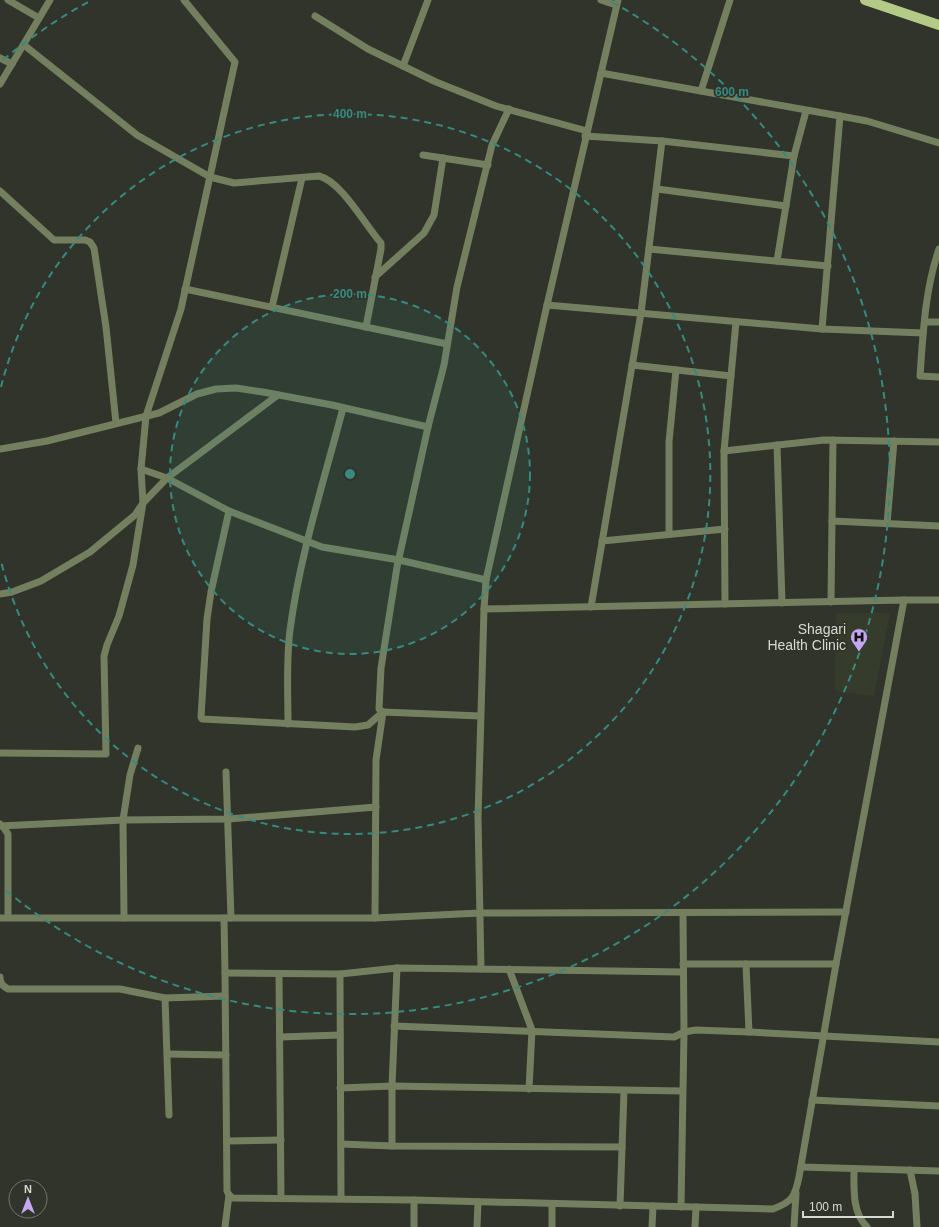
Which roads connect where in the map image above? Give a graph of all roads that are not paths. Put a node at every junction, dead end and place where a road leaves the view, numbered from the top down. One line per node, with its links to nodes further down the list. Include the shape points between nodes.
1 (8, 0): 10 (street)
2 (50, 0): 10 (street)
3 (184, 0): 29 (street, via 235,62)
4 (428, 0): 15 (street)
5 (601, 0): 8 (street)
6 (730, 0): 18 (street)
7 (864, 0): 11 (main road)
8 (617, 2): 16 (street)
9 (315, 16): 15 (street, via 368,49)
10 (39, 18): 12 (street)
11 (939, 25)
12 (24, 45): 14 (street); 29 (street, via 137,135)
13 (0, 58): 14 (street)
14 (12, 64): 17 (street)
15 (403, 66): 19 (street, via 436,82)
16 (601, 73): 18 (street); 22 (street)
17 (0, 84)
18 (701, 91): 20 (street)
19 (509, 110): 22 (street); 28 (street, via 492,145)
20 (806, 111): 21 (street); 26 (street)
21 (840, 116): 24 (street, via 867,121); 38 (street)
22 (586, 133): 23 (street); 41 (street)
23 (662, 141): 26 (street); 31 (street)
24 (939, 143)
25 (423, 155): 27 (street)
26 (794, 156): 33 (street)
27 (443, 158): 28 (street); 39 (street, via 434,215 424,233)
28 (488, 164): 50 (street, via 457,287)
29 (210, 177): 30 (street, via 234,183); 40 (street)
30 (302, 178): 39 (street, via 327,178 344,195 380,243); 42 (street)
31 (657, 190): 33 (street); 34 (street)
32 (0, 191): 58 (street, via 54,240 85,240 94,248)
33 (786, 206): 36 (street)
34 (649, 249): 36 (street); 43 (street)
35 (939, 249): 37 (street)
36 (777, 261): 38 (street)
37 (937, 263): 45 (street)
38 (828, 266): 48 (street)
39 (375, 277): 47 (street)
40 (185, 289): 42 (street); 57 (street)
41 (547, 305): 43 (street); 78 (street)
42 (272, 307): 47 (street)
43 (641, 313): 44 (street); 51 (street)
44 (736, 322): 48 (street); 53 (street)
45 (925, 322): 46 (street); 49 (street)
46 (939, 322)
47 (366, 327): 50 (street)
48 (822, 329): 49 (street)
49 (923, 333): 54 (street, via 920,376)
50 (448, 344): 59 (street)
51 (632, 365): 52 (street); 76 (street)
52 (676, 370): 53 (street); 74 (street, via 669,442)
53 (731, 376): 65 (street)
54 (939, 377)
55 (278, 395): 56 (street); 57 (street, via 236,388 216,388 197,394 159,413); 67 (street)
56 (343, 408): 59 (street); 75 (street)
57 (146, 416): 58 (street); 66 (street)
58 (116, 422): 64 (street, via 47,441)
59 (428, 427): 77 (street)
60 (833, 440): 61 (street); 63 (street); 70 (street)
61 (894, 441): 62 (street); 71 (street)
62 (939, 442)
63 (777, 445): 65 (street); 83 (street)
64 (0, 449)
65 (724, 451): 73 (street)
66 (141, 469): 67 (street); 68 (street)
67 (167, 478): 68 (street); 69 (street)
68 (143, 502): 79 (street, via 135,515 83,556 41,581); 91 (street, via 133,565 119,616 104,656 106,754)
69 (229, 511): 75 (street); 89 (street, via 207,619 201,717)
70 (832, 521): 71 (street); 82 (street)
71 (887, 524): 72 (street)
72 (939, 526)
73 (725, 529): 74 (street); 84 (street)
74 (669, 534): 76 (street)
75 (307, 541): 77 (street); 89 (street, via 290,631 287,673)
76 (602, 541): 85 (street)
77 (399, 560): 78 (street); 87 (street, via 381,668 379,709)
78 (486, 580): 86 (street)
79 (0, 594)
80 (904, 600): 81 (street); 82 (street); 97 (street)
81 (939, 600)
82 (831, 602): 83 (street)
83 (782, 603): 84 (street)
84 (726, 604): 85 (street)
85 (591, 607): 86 (street)
86 (484, 609): 88 (street)
87 (384, 712): 88 (street); 89 (street, via 368,725); 93 (street, via 376,760)
88 (480, 716): 98 (street)
89 (288, 724)
90 (138, 748): 95 (street, via 130,775)
91 (0, 753)
92 (226, 772): 94 (street)
93 (376, 806): 94 (street); 104 (street)
94 (228, 819): 95 (street); 103 (street)
95 (123, 820): 96 (street); 102 (street)
96 (1, 825): 101 (street, via 8,834)
97 (846, 912): 99 (street); 107 (street)
98 (480, 913): 99 (street); 104 (street); 109 (street)
99 (683, 914): 105 (street)
100 (0, 918): 101 (street)
101 (8, 918): 102 (street)
102 (124, 918): 103 (street)
103 (227, 918): 104 (street); 112 (street)
104 (375, 918)
105 (683, 964): 106 (street); 111 (street)
106 (746, 964): 107 (street); 121 (street)
107 (836, 964): 123 (street)
108 (397, 968): 109 (street); 114 (street); 118 (street)
109 (481, 969): 110 (street)
110 (509, 969): 111 (street); 119 (street)
111 (683, 972): 120 (street)
112 (225, 973): 113 (street); 116 (street)
113 (279, 974): 114 (street); 124 (street)
114 (340, 974): 122 (street)
115 (0, 977): 117 (street, via 3,986 8,989 120,989)
116 (226, 996): 117 (street); 127 (street)
117 (165, 998): 126 (street)
118 (394, 1026): 119 (street); 128 (street)
119 (532, 1030): 120 (street, via 674,1037); 130 (street)
120 (684, 1032): 121 (street); 132 (street)
121 (749, 1032): 123 (street)
122 (340, 1035): 124 (street); 129 (street)
123 (823, 1036): 125 (street); 133 (street)
124 (280, 1037): 136 (street)
125 (939, 1042)
126 (168, 1054): 127 (street); 135 (street)
127 (226, 1055): 137 (street)
128 (392, 1086): 129 (street); 130 (street); 139 (street)
129 (340, 1088): 138 (street)
130 (529, 1089): 131 (street)
131 (624, 1091): 132 (street); 140 (street)
132 (682, 1091): 154 (street)
133 (812, 1100): 134 (street); 141 (street)
134 (939, 1106)
135 (169, 1115)
136 (281, 1140): 137 (street); 147 (street)
137 (227, 1141): 146 (street)
138 (341, 1144): 139 (street); 148 (street)
139 (392, 1146): 140 (street)
140 (622, 1147): 152 (street)
141 (800, 1167): 142 (street); 145 (street)
142 (854, 1169): 143 (street); 156 (street, via 854,1198)
143 (910, 1170): 144 (street); 165 (street, via 915,1194)
144 (939, 1171)
145 (796, 1189): 155 (street, via 791,1200 773,1209); 163 (street)
146 (229, 1195): 147 (street, via 233,1198); 157 (street)
147 (282, 1198): 148 (street)
148 (341, 1198): 149 (street)
149 (414, 1200): 150 (street); 158 (street)
150 (478, 1202): 151 (street); 159 (street)
151 (552, 1204): 152 (street); 160 (street)
152 (620, 1206): 153 (street)
153 (653, 1206): 154 (street); 161 (street)
154 (681, 1207): 155 (street)
155 (696, 1207): 162 (street)
156 (859, 1224): 164 (street)
157 (225, 1227)
158 (414, 1227)
159 (477, 1227)
160 (552, 1227)
161 (652, 1227)
162 (695, 1227)
163 (794, 1227)
164 (867, 1227)
165 (917, 1227)

